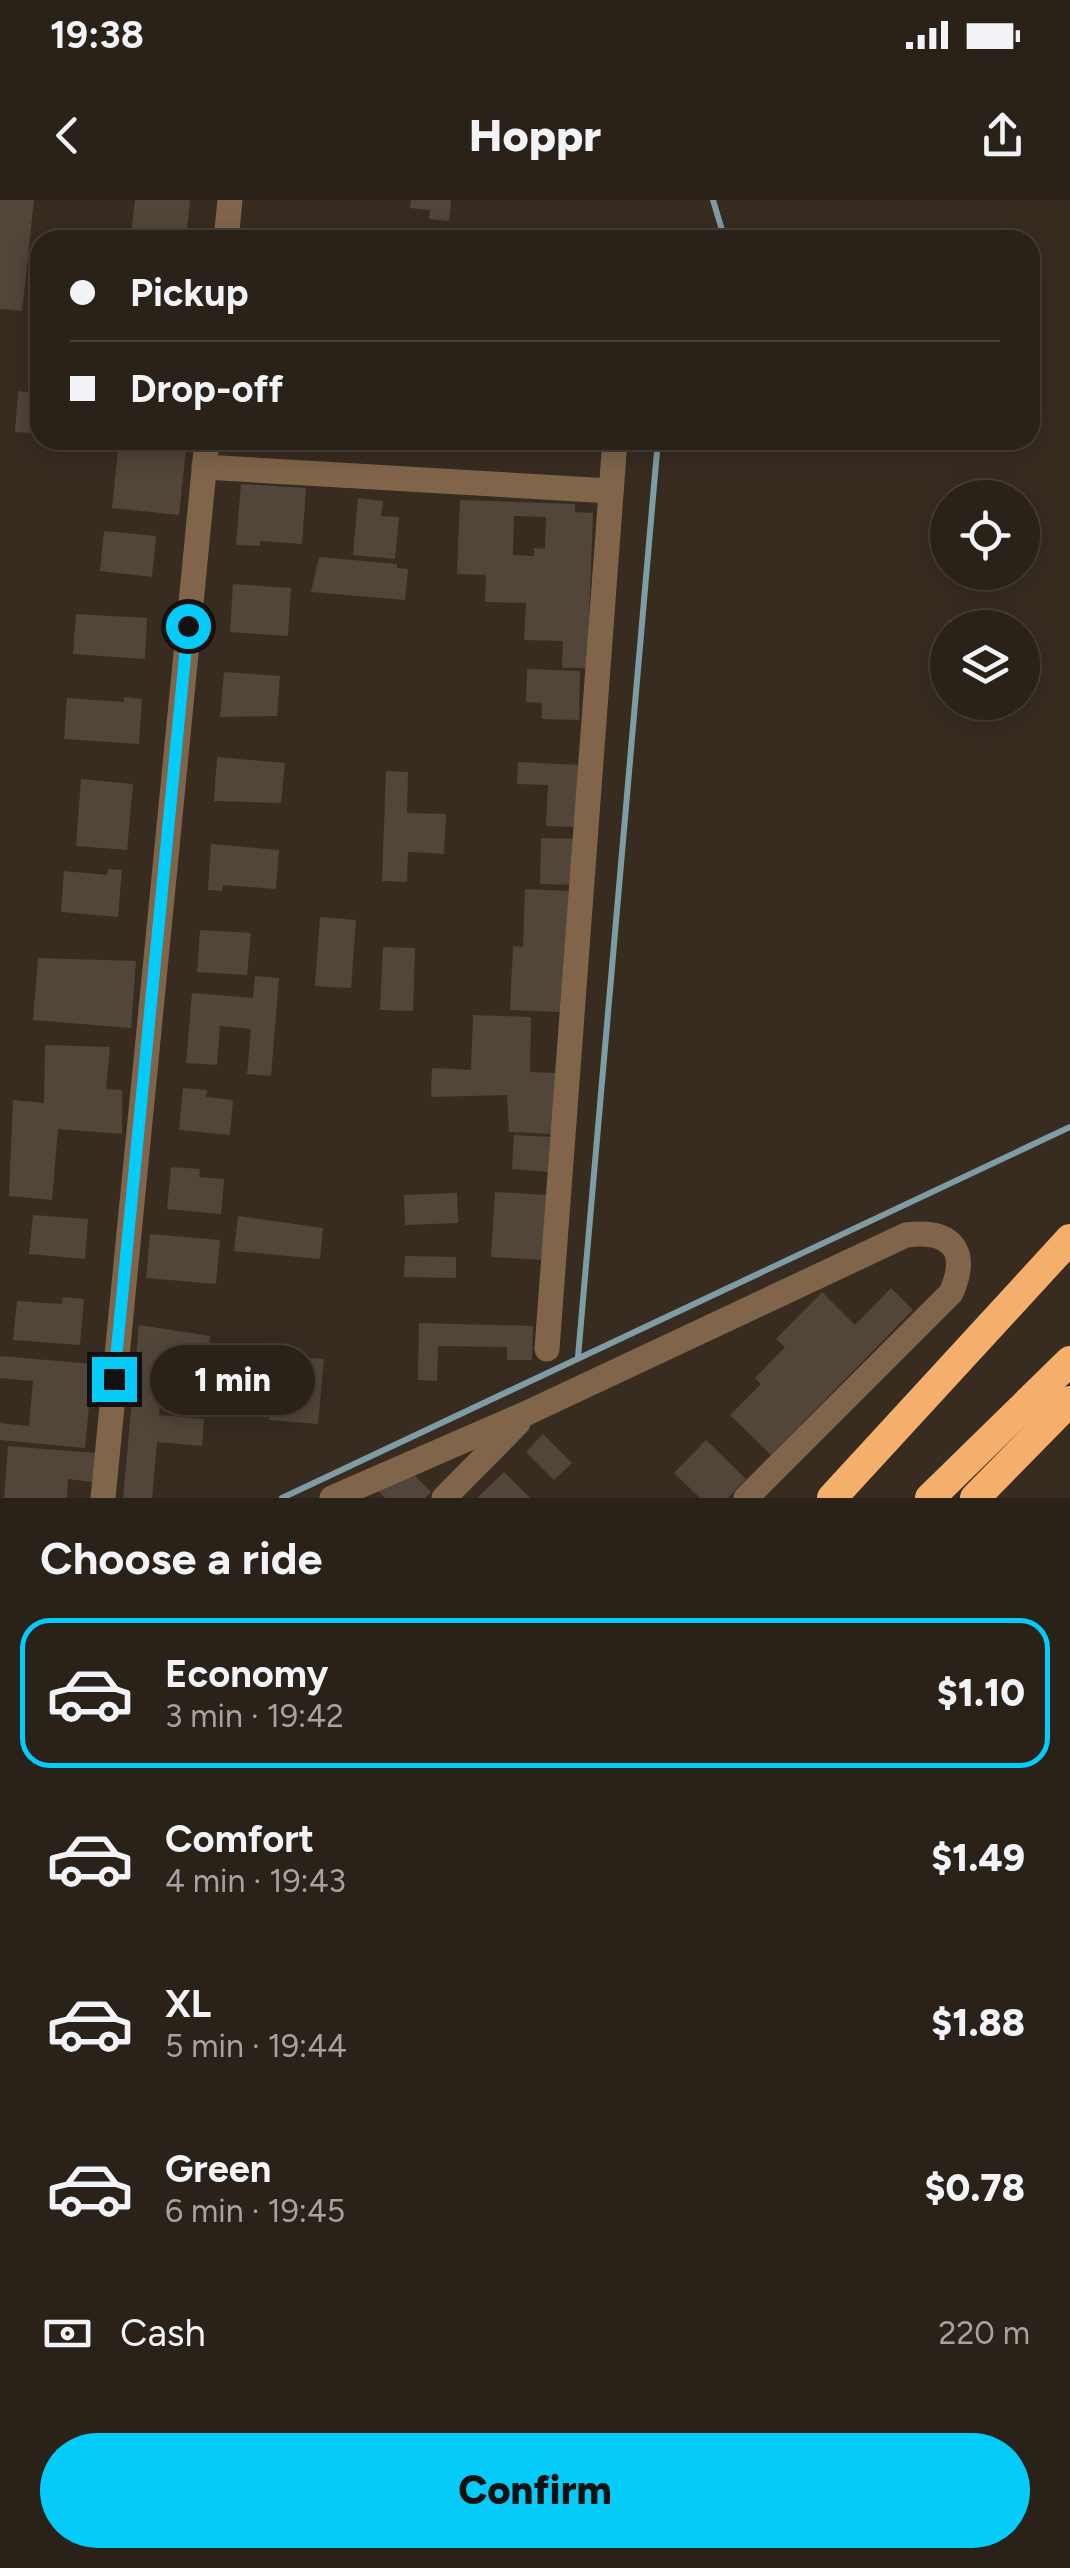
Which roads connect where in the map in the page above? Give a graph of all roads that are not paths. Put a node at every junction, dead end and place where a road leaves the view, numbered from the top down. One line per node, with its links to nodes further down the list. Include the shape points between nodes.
1 (230, 200): 2 (street)
2 (227, 230)
3 (206, 450): 5 (street)
4 (614, 450): 6 (street)
5 (204, 468): 6 (street); 12 (street)
6 (611, 491): 8 (street)
7 (1070, 1239): 16 (highway)
8 (547, 1349)
9 (1070, 1360): 17 (highway)
10 (1070, 1400): 18 (highway)
11 (527, 1413): 13 (street); 14 (street); 15 (street, via 906,1234 948,1239 958,1253 959,1275 950,1293)
12 (102, 1498)
13 (332, 1498)
14 (444, 1498)
15 (746, 1498)
16 (832, 1498)
17 (930, 1498)
18 (975, 1498)

